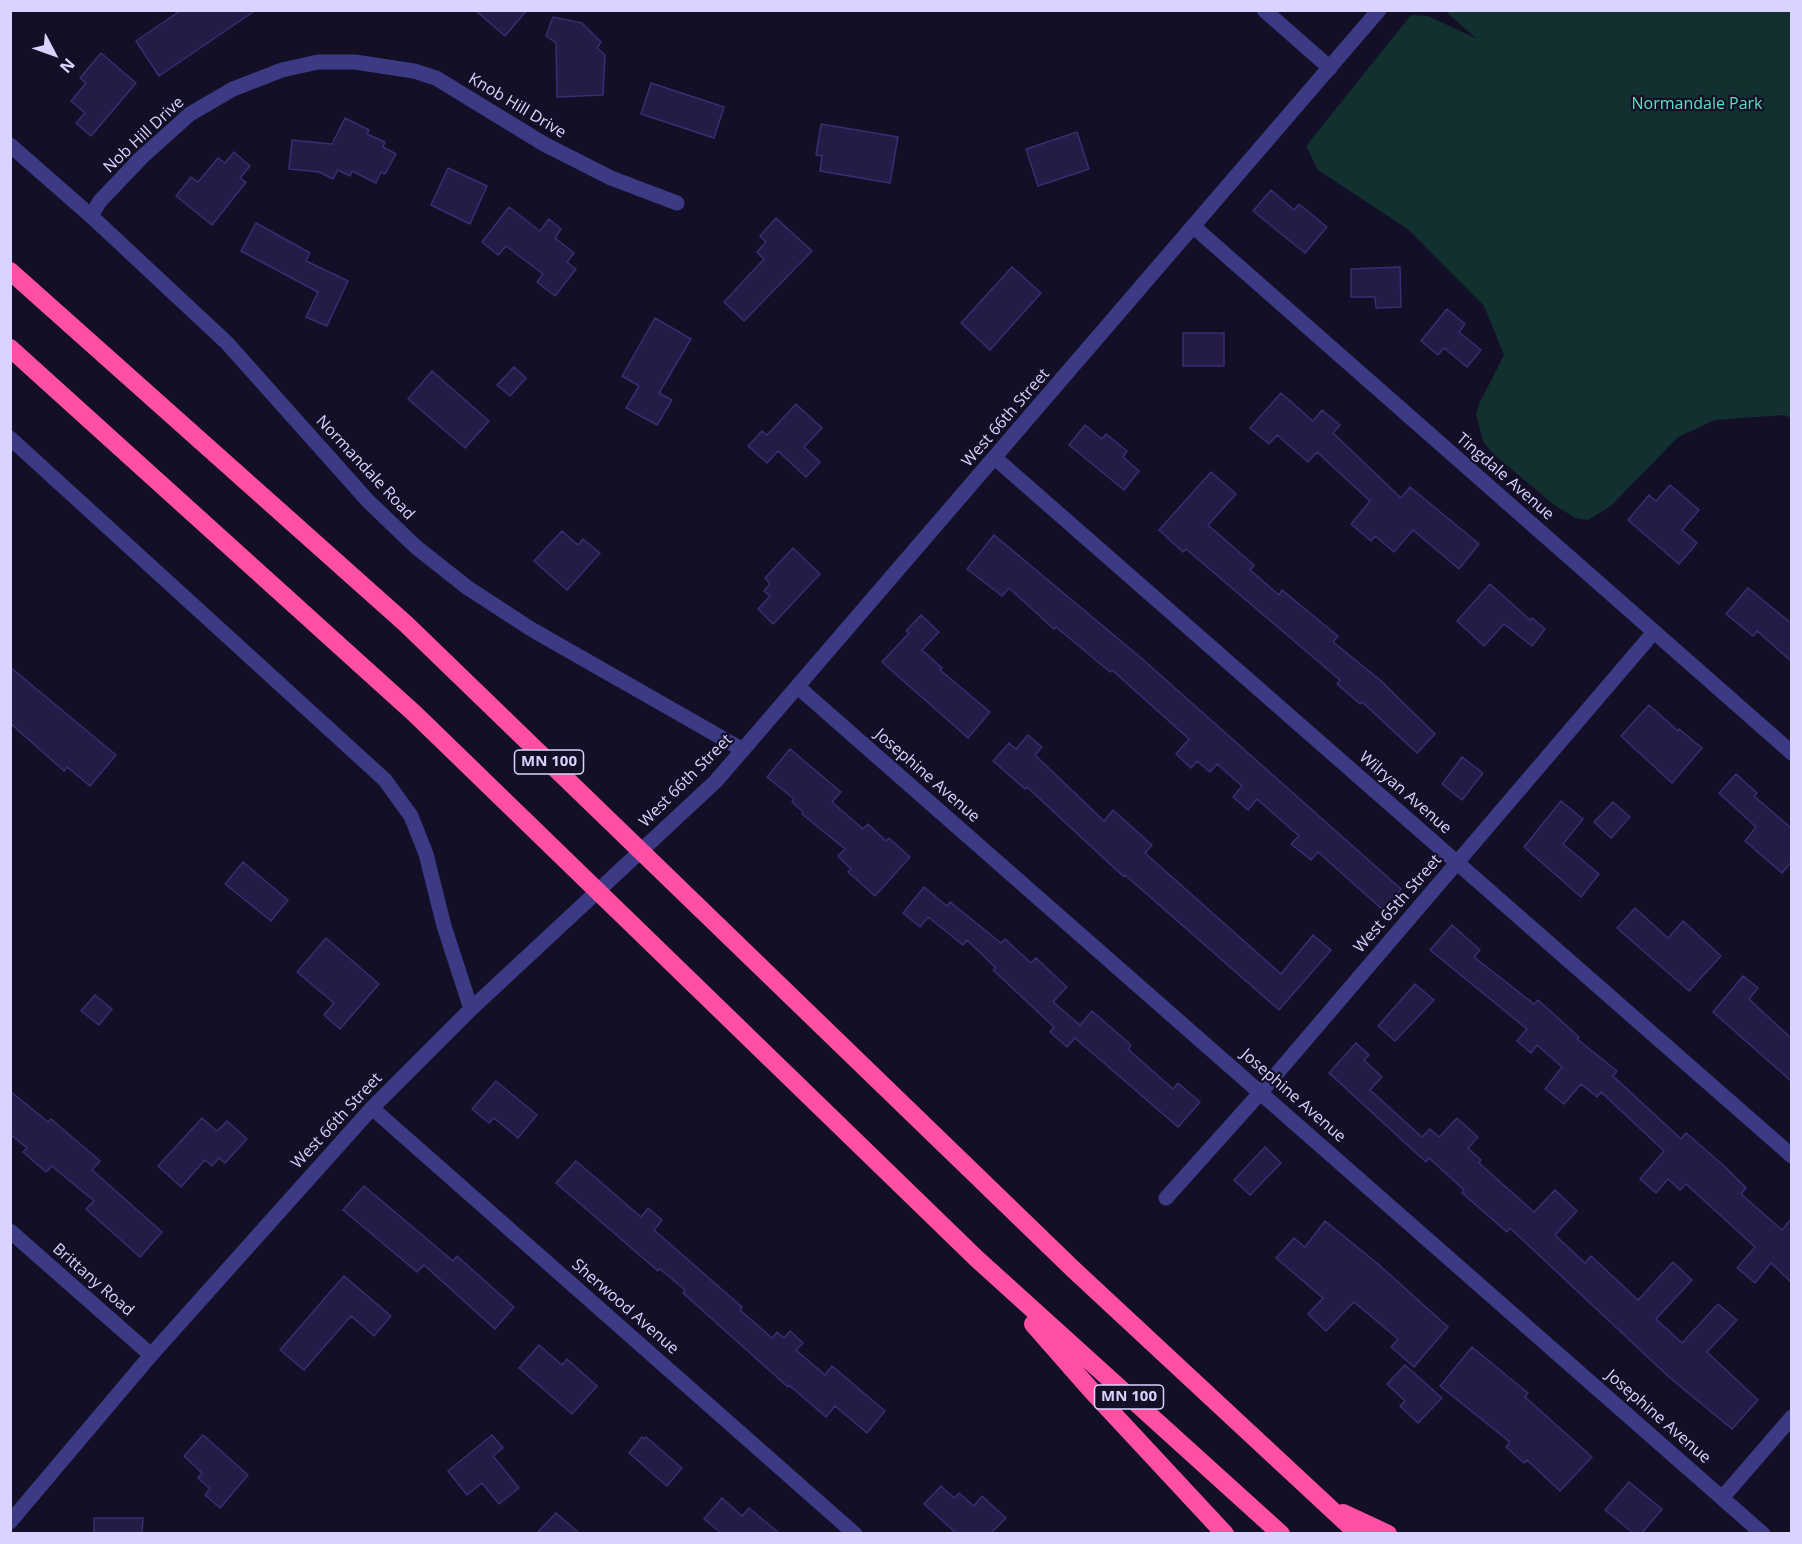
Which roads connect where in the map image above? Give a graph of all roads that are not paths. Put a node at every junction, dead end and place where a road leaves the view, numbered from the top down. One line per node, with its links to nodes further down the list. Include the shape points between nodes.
1 (1264, 10): 4 (street)
2 (1379, 10): 4 (street, West 66th Street)
3 (333, 62): 6 (street, Knob Hill Drive, via 392,67 436,78 544,144 611,178); 7 (street, Nob Hill Drive, via 282,70 233,89 190,114 142,157 100,201)
4 (1330, 68): 8 (street, West 66th Street)
5 (10, 145): 7 (street, Normandale Road)
6 (677, 203)
7 (91, 216): 15 (street, Normandale Road, via 226,344 368,501 416,547 468,588 531,629)
8 (1194, 227): 12 (street, West 66th Street); 13 (street, Tingdale Avenue)
9 (10, 271): 28 (highway, MN 100, via 406,624 1074,1270)
10 (10, 348): 24 (highway, MN 100, via 415,714)
11 (10, 438): 18 (street, via 385,780 411,816 426,854)
12 (995, 458): 14 (street, West 66th Street); 17 (street, Wilryan Avenue)
13 (1654, 632): 16 (street, Tingdale Avenue); 17 (street, West 65th Street)
14 (798, 687): 15 (street, West 66th Street); 19 (street, Josephine Avenue)
15 (743, 750): 18 (street, West 66th Street, via 716,781)
16 (1791, 753)
17 (1457, 862): 19 (street, West 65th Street); 21 (street, Wilryan Avenue)
18 (471, 1009): 20 (street, West 66th Street)
19 (1261, 1092): 22 (street, West 65th Street); 27 (street, Josephine Avenue)
20 (372, 1108): 25 (street, West 66th Street); 30 (street, Sherwood Avenue)
21 (1791, 1156)
22 (1166, 1197)
23 (10, 1231): 25 (street, Brittany Road)
24 (977, 1259): 31 (highway, via 1091,1390); 32 (highway, MN 100)
25 (152, 1355): 29 (street, West 66th Street)
26 (1791, 1417): 27 (street)
27 (1722, 1498): 35 (street, Josephine Avenue)
28 (1329, 1507): 33 (highway, MN 100); 34 (highway)
29 (10, 1522)
30 (847, 1531)
31 (1225, 1533)
32 (1281, 1533)
33 (1358, 1533)
34 (1388, 1533)
35 (1763, 1533)

